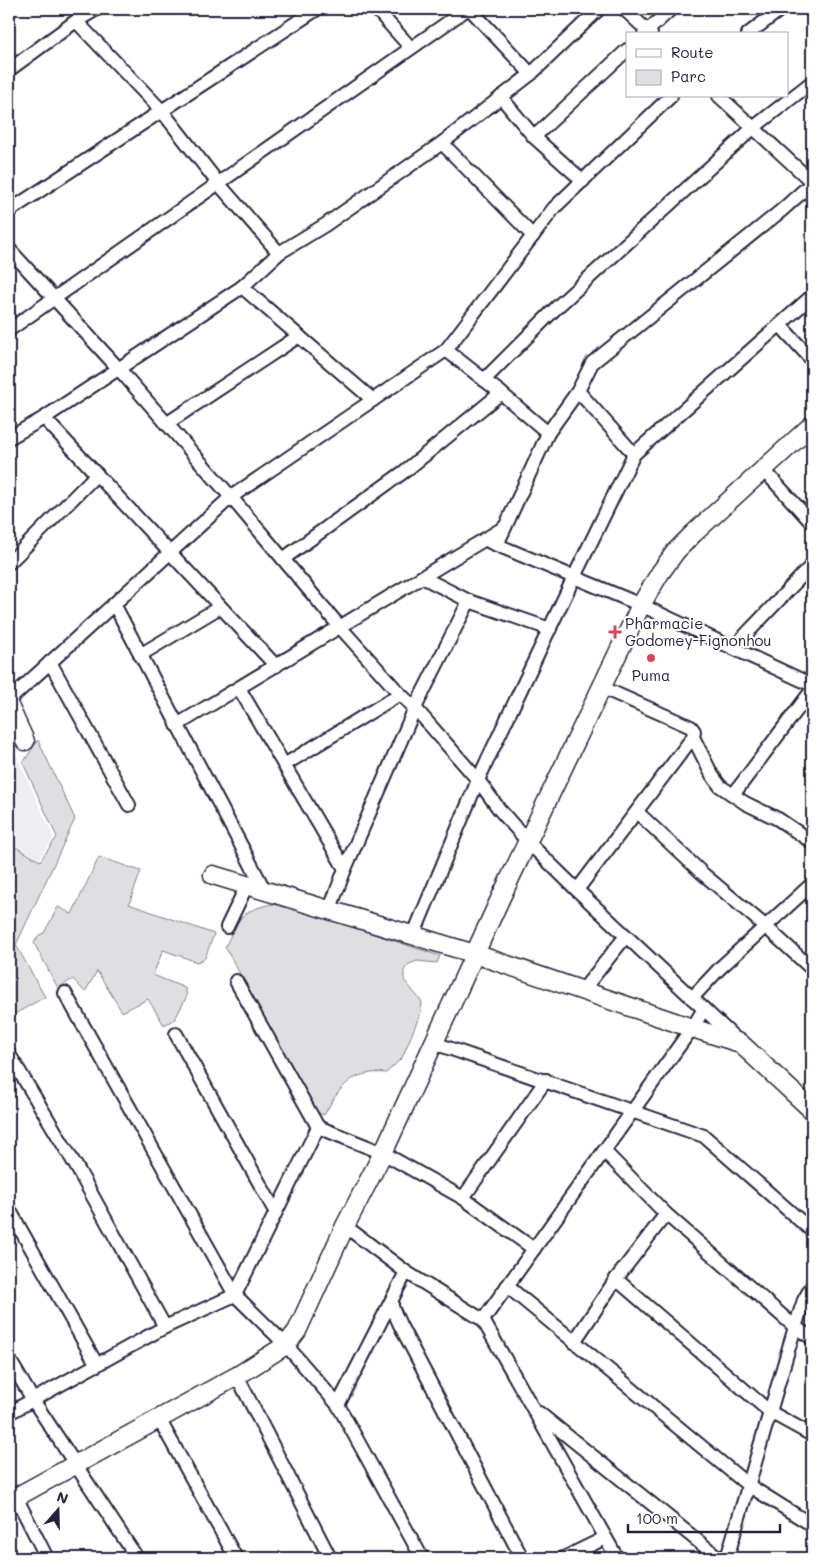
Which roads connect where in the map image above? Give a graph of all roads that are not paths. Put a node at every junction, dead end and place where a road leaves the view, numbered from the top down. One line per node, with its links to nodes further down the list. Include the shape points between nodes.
1 (97, 9): 9 (street)
2 (376, 9): 13 (street)
3 (468, 9): 13 (street); 16 (street)
4 (599, 9): 16 (street)
5 (624, 9): 10 (street)
6 (671, 9): 11 (street)
7 (782, 9): 12 (street)
8 (310, 10): 21 (street)
9 (76, 21): 15 (street); 21 (street)
10 (647, 32)
11 (649, 32)
12 (751, 32)
13 (411, 48): 26 (street)
14 (626, 51): 23 (street)
15 (9, 70)
16 (531, 74): 18 (street)
17 (812, 82): 22 (street)
18 (501, 97): 23 (street); 24 (street)
19 (669, 98): 25 (street)
20 (721, 98): 22 (street)
21 (162, 111): 26 (street); 28 (street)
22 (753, 128): 27 (street); 41 (street, via 557,308)
23 (534, 137): 25 (street)
24 (442, 143): 29 (street); 31 (street)
25 (583, 181): 29 (street, via 554,208)
26 (218, 183): 31 (street); 34 (street)
27 (812, 183): 42 (street, via 592,363)
28 (9, 211)
29 (533, 236): 38 (street)
30 (9, 249): 34 (street)
31 (279, 253): 32 (street)
32 (242, 287): 37 (street); 40 (street)
33 (812, 296): 35 (street)
34 (54, 298): 36 (street); 40 (street)
35 (780, 325): 39 (street); 50 (street)
36 (9, 330)
37 (299, 336): 44 (street); 46 (street)
38 (446, 350): 41 (street); 44 (street)
39 (812, 360)
40 (118, 368): 45 (street); 46 (street)
41 (484, 380): 43 (street)
42 (578, 391): 48 (street); 50 (street)
43 (501, 393): 48 (street); 59 (street, via 405,471)
44 (374, 400): 53 (street)
45 (44, 418): 49 (street); 52 (street)
46 (166, 424): 53 (street)
47 (812, 425): 51 (street)
48 (548, 433): 55 (street)
49 (9, 438)
50 (634, 454): 63 (street)
51 (763, 469): 54 (street); 66 (street, via 676,550)
52 (97, 474): 58 (street); 60 (street)
53 (231, 497): 58 (street); 59 (street)
54 (812, 523)
55 (505, 527): 56 (street); 57 (street)
56 (485, 539): 57 (street); 62 (street)
57 (497, 545): 63 (street)
58 (170, 553): 65 (street); 67 (street)
59 (283, 559): 68 (street)
60 (9, 563)
61 (812, 565): 70 (street)
62 (422, 577): 64 (street); 68 (street)
63 (574, 578): 66 (street); 69 (street)
64 (469, 601): 69 (street); 81 (street)
65 (114, 604): 71 (street); 72 (street)
66 (642, 605): 70 (street); 76 (street)
67 (220, 606): 71 (street); 73 (street)
68 (340, 627): 73 (street); 78 (street)
69 (550, 629): 86 (street)
70 (733, 648): 74 (street)
71 (140, 655): 82 (street)
72 (50, 662): 79 (street); 88 (street)
73 (276, 666): 75 (street)
74 (812, 685)
75 (239, 688): 82 (street); 85 (street)
76 (603, 688): 83 (street, via 691,727); 90 (street)
77 (812, 690): 87 (street)
78 (400, 694): 81 (street); 85 (street)
79 (9, 700)
80 (9, 706): 84 (street)
81 (415, 708): 86 (street); 92 (street)
82 (177, 725): 97 (street)
83 (693, 737): 87 (street, via 712,775); 89 (street)
84 (24, 741)
85 (284, 765): 92 (street)
86 (478, 780): 90 (street); 101 (street)
87 (733, 796): 91 (street, via 778,818)
88 (129, 805)
89 (637, 812): 96 (street); 99 (street)
90 (528, 842): 96 (street); 103 (street)
91 (812, 842)
92 (345, 869): 98 (street)
93 (213, 875): 95 (street)
94 (812, 884): 99 (street)
95 (247, 885): 97 (street); 100 (street)
96 (577, 890): 102 (street)
97 (265, 891): 98 (street)
98 (329, 911): 101 (street)
99 (765, 926): 104 (street); 108 (street)
100 (227, 927)
101 (413, 936): 103 (street)
102 (626, 936): 106 (street); 108 (street)
103 (475, 954): 106 (street); 112 (street)
104 (812, 969)
105 (236, 981): 118 (street)
106 (582, 991): 110 (street)
107 (65, 993): 132 (street)
108 (692, 998): 109 (street)
109 (704, 1009): 110 (street); 113 (street)
110 (692, 1028): 113 (street); 117 (street)
111 (176, 1034): 123 (street)
112 (434, 1042): 115 (street); 120 (street)
113 (740, 1043): 116 (street)
114 (9, 1054): 135 (street, via 76,1166)
115 (546, 1080): 117 (street); 121 (street)
116 (812, 1110)
117 (633, 1111): 119 (street); 126 (street, via 704,1136)
118 (318, 1127): 120 (street); 123 (street)
119 (604, 1151): 124 (street); 127 (street)
120 (383, 1153): 121 (street); 125 (street)
121 (463, 1198): 127 (street)
122 (9, 1209): 141 (street)
123 (275, 1211): 132 (street)
124 (666, 1214): 129 (street); 136 (street)
125 (345, 1226): 128 (street); 139 (street, via 297,1331)
126 (812, 1231)
127 (534, 1249): 130 (street)
128 (406, 1272): 133 (street); 134 (street)
129 (616, 1279): 138 (street); 146 (street)
130 (507, 1286): 134 (street); 138 (street)
131 (812, 1286): 136 (street)
132 (235, 1295): 135 (street); 139 (street)
133 (392, 1300): 144 (street); 160 (street, via 400,1325)
134 (483, 1320): 145 (street)
135 (165, 1327): 141 (street)
136 (795, 1327): 137 (street); 146 (street)
137 (812, 1338)
138 (574, 1342): 151 (street)
139 (286, 1345): 142 (street); 144 (street)
140 (9, 1359): 143 (street)
141 (97, 1365): 143 (street)
142 (237, 1376): 148 (street); 158 (street)
143 (33, 1400): 147 (street); 150 (street)
144 (338, 1405): 159 (street)
145 (533, 1409): 154 (street); 163 (street)
146 (770, 1412): 149 (street); 151 (street)
147 (9, 1413)
148 (159, 1419): 150 (street); 157 (street)
149 (812, 1435)
150 (76, 1465): 152 (street); 156 (street)
151 (748, 1485): 153 (street); 164 (street)
152 (12, 1499): 155 (street)
153 (812, 1525)
154 (605, 1538): 161 (street); 162 (street)
155 (48, 1558)
156 (137, 1558)
157 (236, 1558)
158 (330, 1558)
159 (422, 1558)
160 (522, 1558)
161 (564, 1558)
162 (617, 1558)
163 (719, 1558)
164 (727, 1558)

